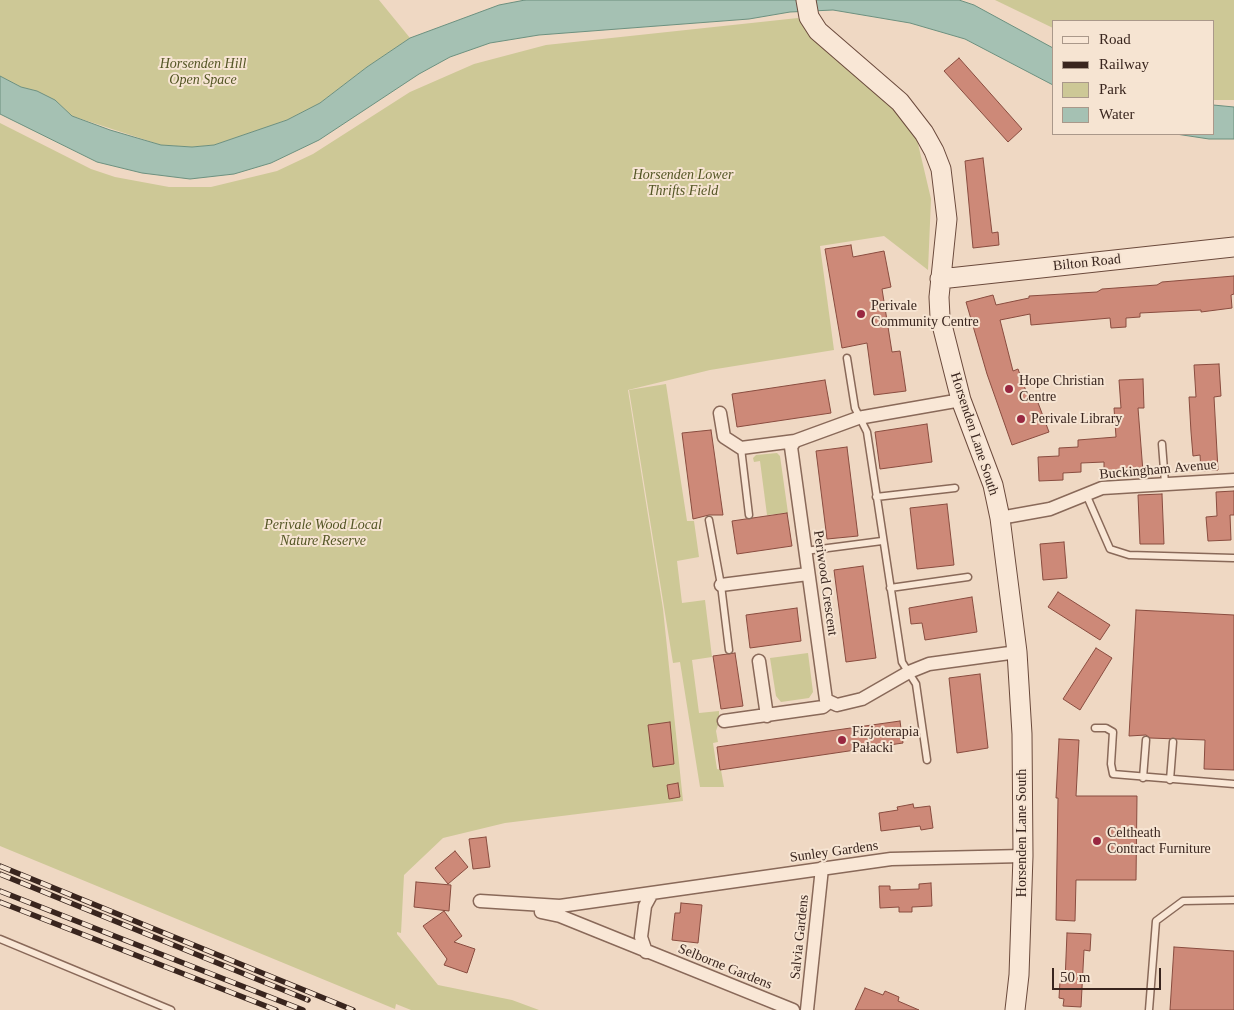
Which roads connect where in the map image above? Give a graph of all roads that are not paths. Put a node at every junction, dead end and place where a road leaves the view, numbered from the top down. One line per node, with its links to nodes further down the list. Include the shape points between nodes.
1 (808, 8): 3 (street, Horsenden Lane South, via 826,39 894,95 934,150 942,169 947,211)
2 (1234, 247): 3 (street, Bilton Road)
3 (940, 279): 5 (street, Horsenden Lane South, via 940,318)
4 (847, 358): 7 (lane)
5 (961, 400): 7 (street); 17 (street, Horsenden Lane South, via 989,472)
6 (720, 413): 10 (street, via 724,436)
7 (858, 418): 8 (street); 15 (lane, via 867,432)
8 (795, 441): 10 (street); 20 (street, Periwood Crescent, via 792,447)
9 (1162, 444): 12 (lane)
10 (741, 448): 16 (lane)
11 (1234, 480): 12 (street, Buckingham Avenue)
12 (1165, 484): 14 (street, Buckingham Avenue, via 1102,488)
13 (955, 488): 15 (lane)
14 (1086, 494): 17 (street, Buckingham Avenue, via 1050,509); 21 (lane, via 1110,549 1130,555)
15 (876, 497): 19 (lane)
16 (750, 516)
17 (1000, 518): 27 (street, Horsenden Lane South)
18 (709, 520): 24 (lane)
19 (882, 541): 20 (lane); 25 (lane)
20 (805, 552): 22 (street, Periwood Crescent)
21 (1233, 558)
22 (808, 574): 24 (street); 30 (street, Periwood Crescent)
23 (968, 577): 25 (lane)
24 (721, 585): 26 (lane)
25 (890, 588): 29 (lane, via 902,662)
26 (729, 650)
27 (1017, 652): 29 (street, via 929,664); 40 (street, Horsenden Lane South, via 1022,734)
28 (759, 661): 31 (street)
29 (909, 672): 30 (street, via 862,699 837,705); 36 (lane, via 916,684)
30 (828, 703): 31 (street, via 823,707)
31 (767, 716): 32 (street)
32 (724, 721)
33 (1095, 728): 37 (lane, via 1106,728 1112,732 1113,774)
34 (1146, 740): 37 (lane)
35 (1173, 742): 38 (lane)
36 (927, 760)
37 (1144, 778): 38 (lane)
38 (1170, 780): 39 (lane)
39 (1234, 784)
40 (1023, 856): 41 (street, Sunley Gardens, via 891,859); 50 (street, Horsenden Lane South, via 1019,975)
41 (822, 868): 42 (street, Sunley Gardens); 49 (street, Salvia Gardens)
42 (651, 895): 44 (street, Sunley Gardens, via 560,906); 46 (street, via 645,906 641,937)
43 (1234, 900): 51 (lane, via 1183,901 1156,922)
44 (480, 901): 46 (street, Selborne Gardens, via 560,916)
45 (0, 939): 47 (lane)
46 (646, 952): 48 (street, Selborne Gardens)
47 (171, 1010)
48 (792, 1010)
49 (807, 1010)
50 (1014, 1010)
51 (1150, 1010)

